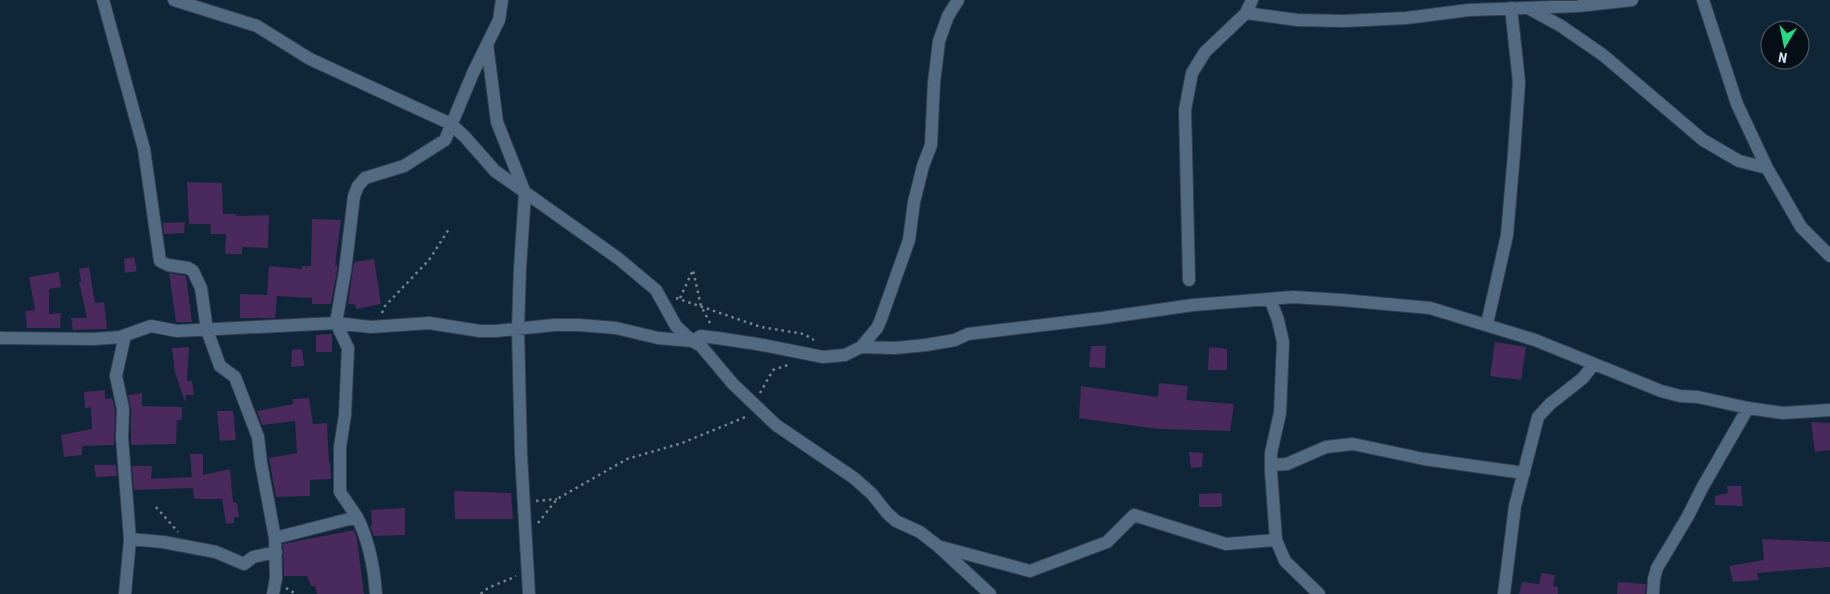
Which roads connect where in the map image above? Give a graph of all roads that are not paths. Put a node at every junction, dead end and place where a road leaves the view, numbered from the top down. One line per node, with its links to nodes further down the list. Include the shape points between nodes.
1 (103, 0): 21 (street, via 144,149 160,261 193,271 201,288)
2 (174, 0): 12 (street, via 258,26 310,59)
3 (502, 0): 11 (street, via 499,20)
4 (958, 0): 25 (street, via 948,16 940,41 931,145 914,202 909,240 877,328)
5 (1252, 0): 10 (street)
6 (1632, 0): 9 (street)
7 (1703, 0): 13 (street, via 1737,104)
8 (1510, 8): 9 (street); 10 (street, via 1344,21 1297,20); 19 (street, via 1519,82 1514,154 1507,235)
9 (1527, 8): 13 (street, via 1604,55 1702,140 1739,161)
10 (1246, 13): 16 (street, via 1205,52 1192,73 1185,110)
11 (488, 44): 12 (street); 14 (street, via 497,122)
12 (451, 124): 14 (street, via 494,171); 18 (street, via 445,140 421,156 404,166 365,178 358,186 350,217)
13 (1767, 168): 15 (street, via 1801,227)
14 (525, 193): 20 (street); 24 (street, via 619,259 656,290 676,326)
15 (1830, 256)
16 (1189, 280)
17 (1270, 299): 19 (street, via 1293,297 1430,308); 25 (street, via 1193,305 989,331 926,345); 29 (street, via 1283,342 1280,413)
18 (336, 323): 20 (street, via 377,326 429,323 480,331); 21 (street); 31 (street, via 348,348 340,492)
19 (1486, 324): 26 (street)
20 (518, 329): 24 (street, via 579,324); 40 (street)
21 (207, 330): 22 (street, via 178,331 151,326); 32 (street, via 220,366 235,377 258,437)
22 (124, 335): 23 (street, via 72,340); 33 (street, via 116,376 123,409 122,438)
23 (0, 338)
24 (692, 341): 25 (street, via 701,336 824,357 845,355); 35 (street, via 701,346 720,370 776,425 854,478 896,521 920,532)
25 (861, 347)
26 (1594, 364): 27 (street, via 1661,391); 30 (street, via 1583,378 1538,417)
27 (1748, 408): 28 (street, via 1783,413); 44 (street, via 1657,568)
28 (1830, 410)
29 (1271, 465): 30 (street, via 1287,464 1326,447 1353,444 1424,459); 34 (street)
30 (1524, 472): 43 (street, via 1515,506)
31 (357, 518): 32 (street); 39 (street, via 367,537)
32 (275, 538): 36 (street)
33 (130, 539): 36 (street, via 216,552 244,564 253,557); 37 (street)
34 (1276, 540): 35 (street, via 1226,544 1134,514 1107,542 1030,572); 42 (street, via 1285,561)
35 (938, 546): 41 (street)
36 (276, 552): 38 (street)
37 (126, 594)
38 (273, 594)
39 (376, 594)
40 (529, 594)
41 (990, 594)
42 (1319, 594)
43 (1504, 594)
44 (1653, 594)

